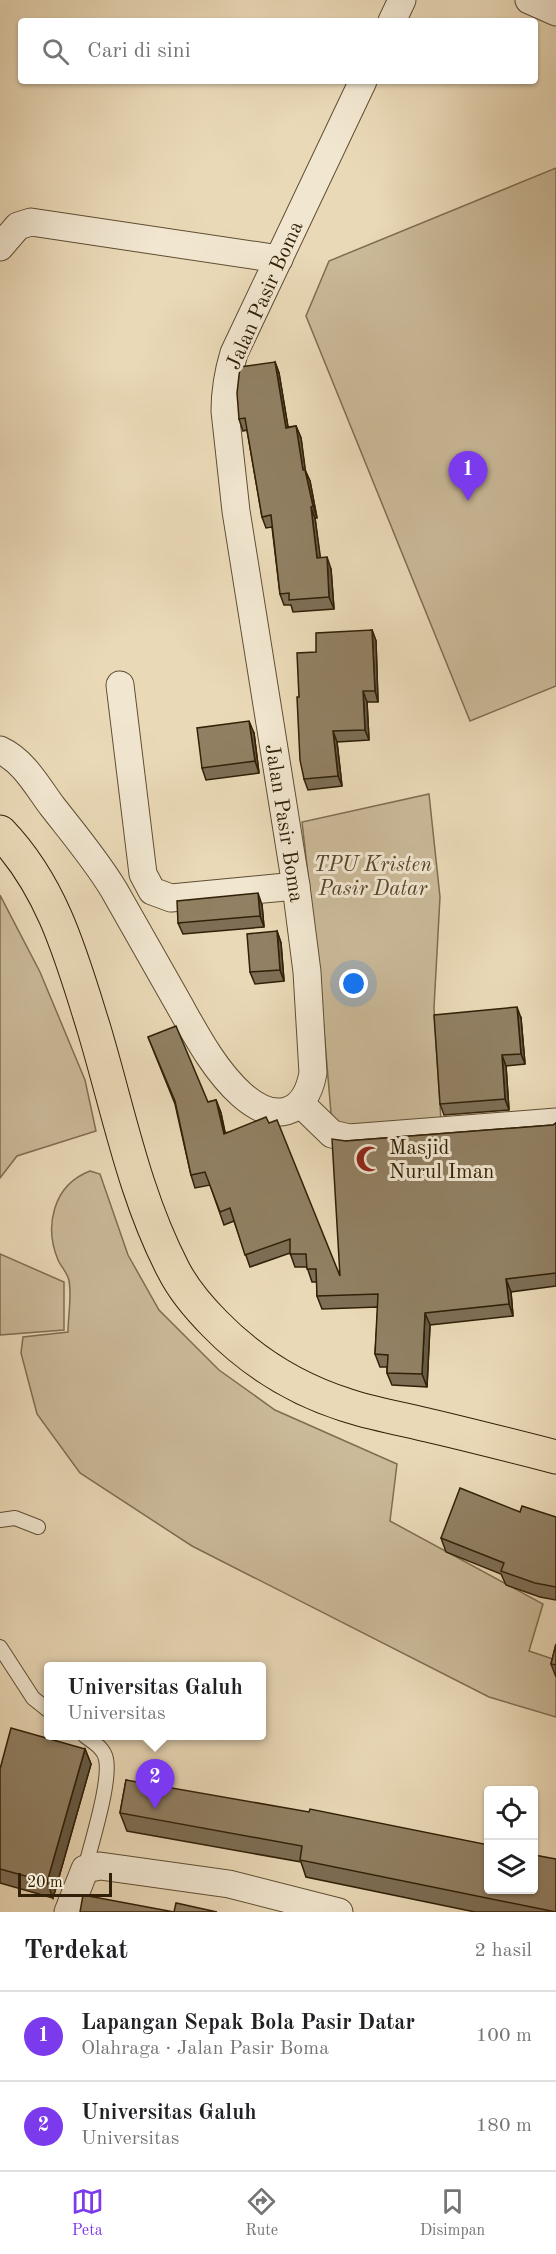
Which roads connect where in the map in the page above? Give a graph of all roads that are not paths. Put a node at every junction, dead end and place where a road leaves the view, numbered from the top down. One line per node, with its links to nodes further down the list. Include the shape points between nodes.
1 (402, 0): 4 (street)
2 (529, 0): 3 (street)
3 (556, 12)
4 (393, 18)
5 (362, 84): 7 (street, Jalan Pasir Boma)
6 (0, 247): 7 (street, via 18,225 31,222)
7 (279, 258): 11 (street, Jalan Pasir Boma, via 234,353 226,382 225,411 236,511)
8 (120, 685): 11 (street, via 143,874 152,891 171,898)
9 (0, 750): 12 (street, via 20,763 99,868 196,1036 224,1075 258,1107 289,1112)
10 (0, 832): 14 (highway, via 17,849 46,893 67,942 141,1194 173,1270 200,1309 267,1369 303,1388 346,1405)
11 (296, 886): 12 (street, Jalan Pasir Boma, via 307,972 313,1073)
12 (301, 1104): 13 (street, via 332,1134 349,1138)
13 (556, 1122)
14 (556, 1457)
15 (0, 1520): 16 (lane, via 15,1518)
16 (38, 1527)
17 (0, 1647): 18 (lane, via 33,1698)
18 (44, 1707)
19 (89, 1740): 20 (lane, via 102,1750 107,1767)
20 (85, 1869): 21 (street); 22 (street, via 100,1866 229,1884)
21 (68, 1912)
22 (339, 1912)

